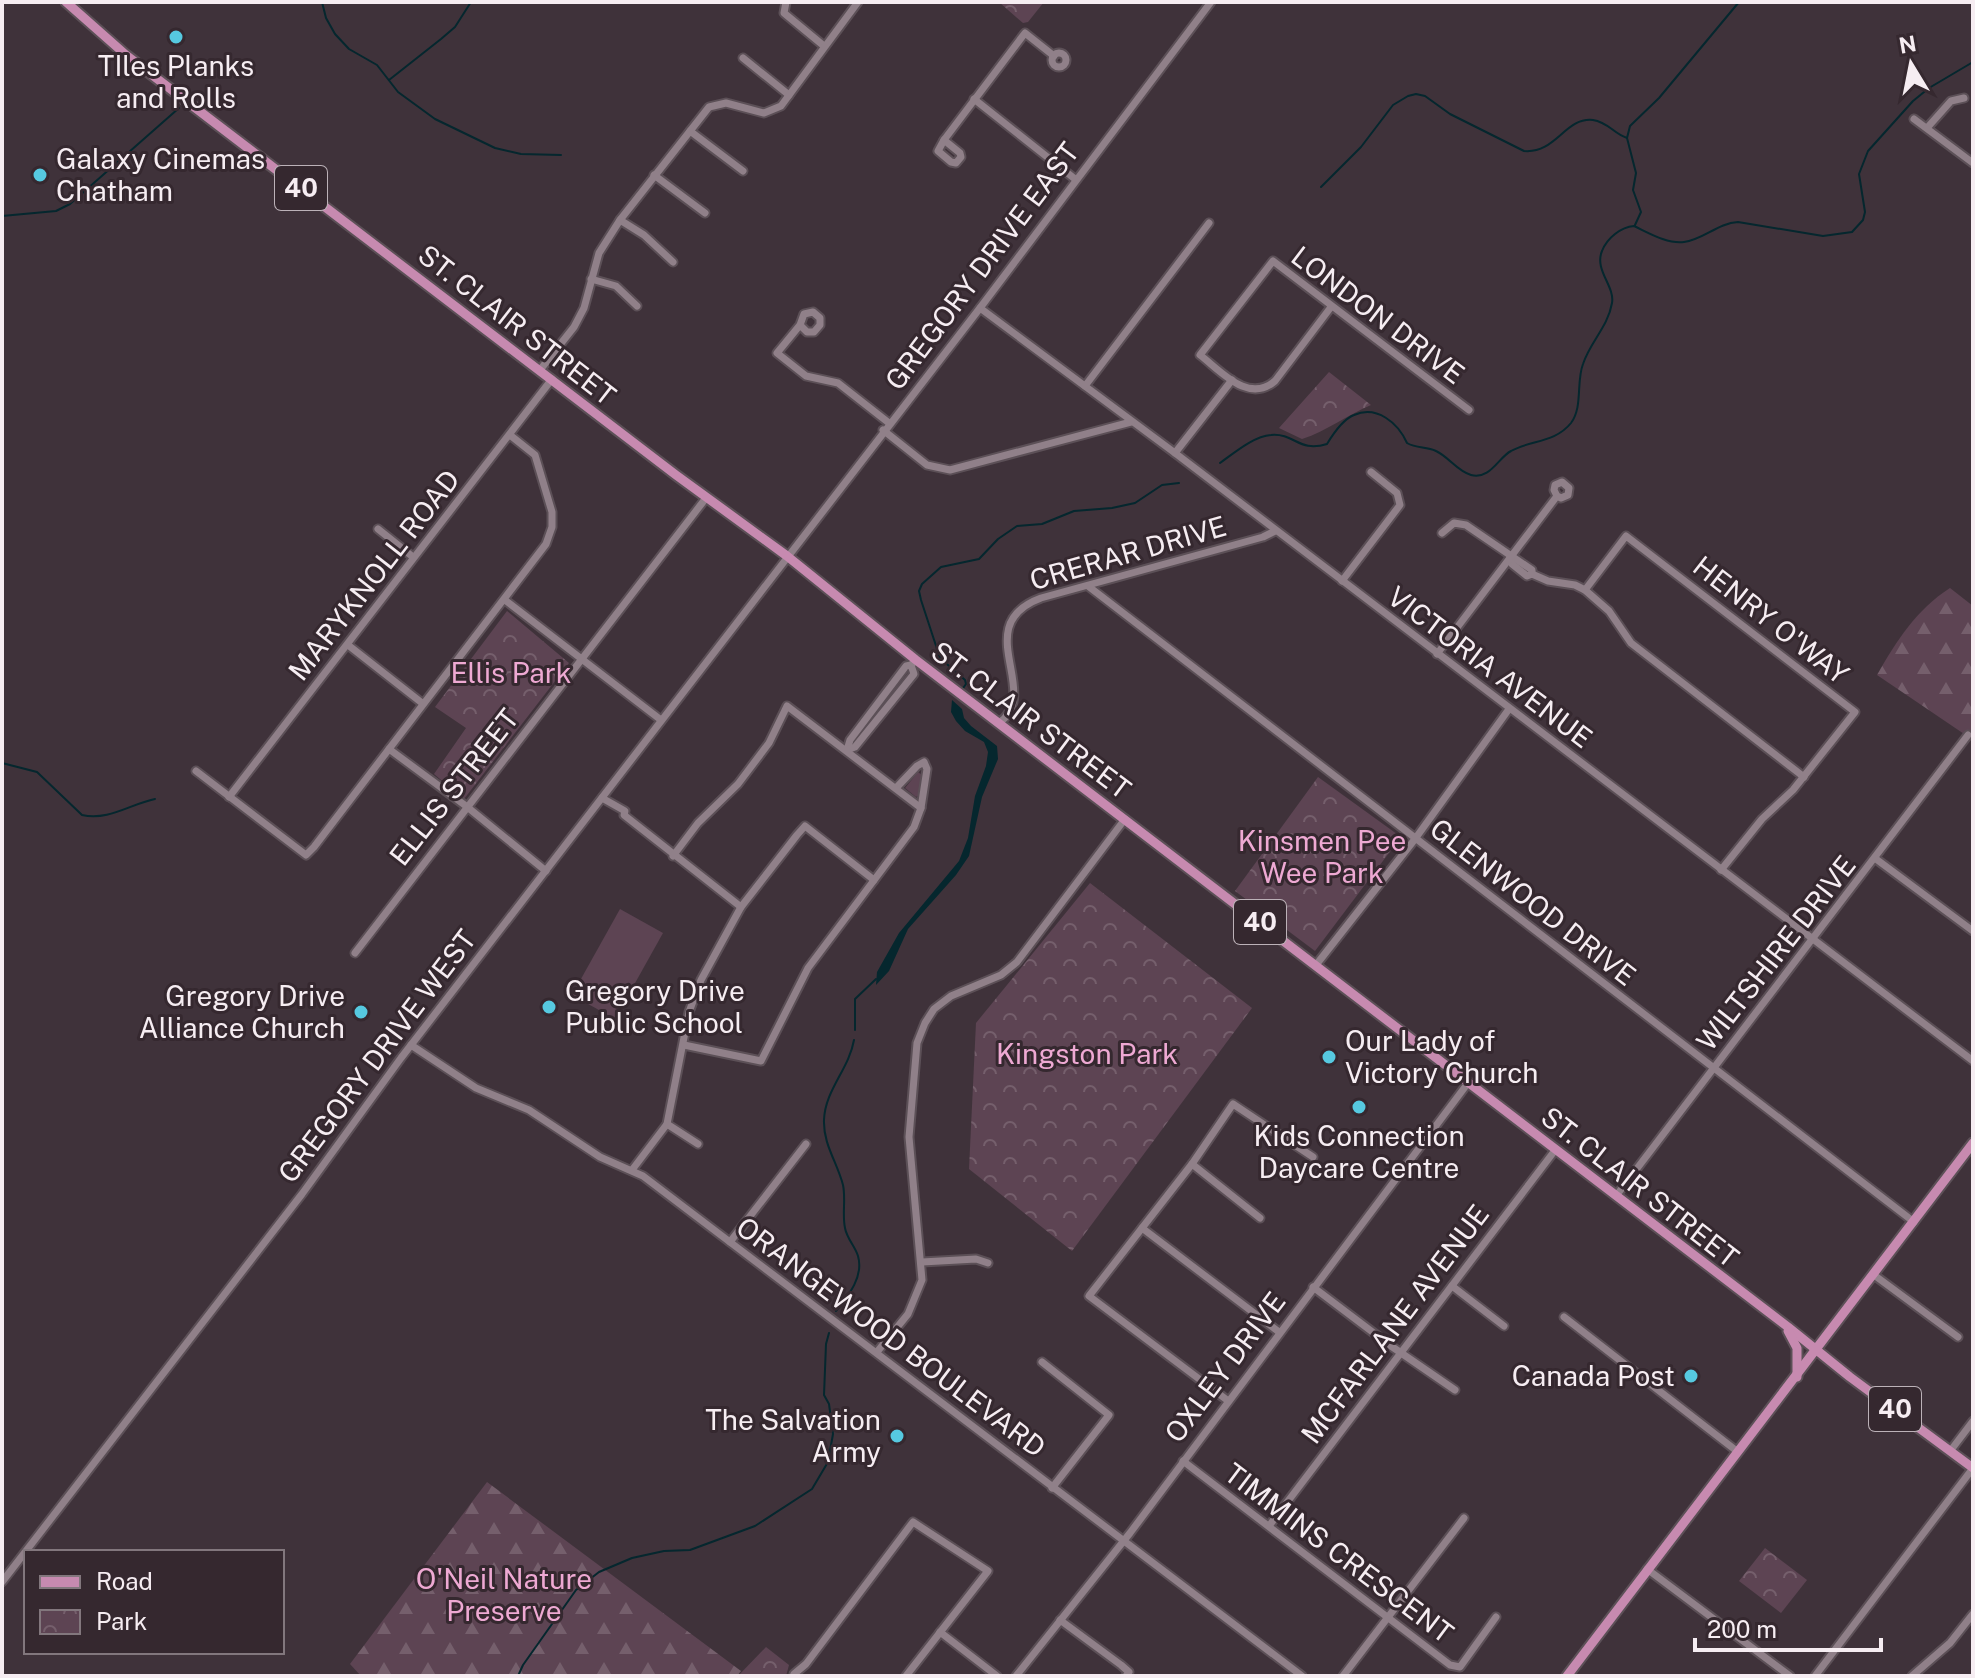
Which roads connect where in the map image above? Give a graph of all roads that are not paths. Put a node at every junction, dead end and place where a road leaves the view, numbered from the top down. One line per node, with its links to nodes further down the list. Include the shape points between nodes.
1 (66, 2): 28 (main road, ST. CLAIR STREET / 40, via 126,55)
2 (786, 2): 5 (street, via 784,13)
3 (858, 2): 5 (street)
4 (1211, 2): 18 (street, GREGORY DRIVE EAST)
5 (824, 46): 8 (street)
6 (1054, 56): 10 (street, via 1025,33)
7 (743, 58): 8 (street)
8 (789, 95): 13 (street, via 781,106 764,113 726,103 709,107)
9 (1964, 98): 12 (street, via 1951,101)
10 (974, 99): 14 (street); 18 (street)
11 (1914, 119): 12 (street)
12 (1927, 128): 15 (street)
13 (690, 131): 16 (street); 17 (street)
14 (944, 140)
15 (1973, 163)
16 (743, 171)
17 (654, 175): 19 (street); 20 (street)
18 (1075, 179): 26 (street, GREGORY DRIVE EAST)
19 (705, 213)
20 (620, 220): 22 (street); 23 (street, via 599,253)
21 (1209, 223): 31 (street)
22 (673, 262)
23 (591, 279): 24 (street, via 616,286); 28 (street, via 574,327)
24 (637, 306)
25 (1331, 307): 30 (street, via 1272,384 1249,390); 30 (street, LONDON DRIVE, via 1273,261 1200,355); 32 (street, LONDON DRIVE)
26 (980, 308): 31 (street, VICTORIA AVENUE); 34 (street, GREGORY DRIVE EAST)
27 (800, 325): 34 (street, via 777,353 806,376 838,383)
28 (540, 370): 29 (main road, ST. CLAIR STREET / 40)
29 (552, 379): 36 (street, MARYKNOLL ROAD); 40 (main road, ST. CLAIR STREET / 40)
30 (1232, 380): 37 (street)
31 (1085, 386): 33 (street, VICTORIA AVENUE)
32 (1469, 410)
33 (1131, 422): 35 (street, via 950,470 927,465); 37 (street, VICTORIA AVENUE)
34 (889, 423): 35 (street, GREGORY DRIVE EAST)
35 (883, 430): 44 (street, GREGORY DRIVE EAST)
36 (510, 435): 45 (street, MARYKNOLL ROAD); 50 (street, via 535,455 552,527 546,544)
37 (1175, 453): 42 (street, VICTORIA AVENUE)
38 (1371, 472): 47 (street, via 1397,493 1400,505)
39 (1557, 496): 46 (street)
40 (706, 498): 44 (main road, ST. CLAIR STREET / 40); 53 (street, ELLIS STREET)
41 (378, 529): 45 (street)
42 (1275, 531): 47 (street, VICTORIA AVENUE); 48 (street, CRERAR DRIVE)
43 (1442, 533): 46 (street, via 1461,523)
44 (787, 556): 54 (main road, ST. CLAIR STREET / 40); 57 (street, GREGORY DRIVE WEST)
45 (413, 557): 51 (street, MARYKNOLL ROAD)
46 (1510, 557): 49 (street, via 1542,580); 52 (street)
47 (1342, 581): 52 (street, VICTORIA AVENUE)
48 (1088, 586): 58 (street, CRERAR DRIVE, via 1032,601 1013,617 1007,639 1014,702 1009,716); 70 (street, GLENWOOD DRIVE)
49 (1585, 590): 63 (street, via 1609,611 1631,643); 63 (street, HENRY O'WAY, via 1626,536 1855,712)
50 (505, 600): 53 (street); 55 (street)
51 (348, 645): 55 (street); 65 (street, MARYKNOLL ROAD)
52 (1437, 654): 56 (street, VICTORIA AVENUE)
53 (582, 658): 57 (street); 67 (street, ELLIS STREET)
54 (914, 666): 58 (main road, ST. CLAIR STREET / 40, via 960,692); 61 (street, via 906,666 896,678)
55 (422, 703): 60 (street)
56 (1509, 709): 70 (street); 73 (street, VICTORIA AVENUE)
57 (661, 720): 66 (street, GREGORY DRIVE WEST)
58 (999, 723): 69 (main road, ST. CLAIR STREET / 40)
59 (1968, 735): 72 (street, WILTSHIRE DRIVE)
60 (389, 749): 65 (street, via 306,855); 67 (street)
61 (847, 750): 64 (street); 71 (street, via 787,706 769,743 738,784)
62 (196, 771): 65 (street)
63 (1804, 777): 73 (street, HENRY O'WAY)
64 (897, 787): 68 (street); 68 (street, via 924,762)
65 (229, 797)
66 (602, 798): 71 (street, via 625,811); 74 (street, GREGORY DRIVE WEST)
67 (466, 806): 74 (street); 79 (street, ELLIS STREET)
68 (921, 808): 75 (street, via 914,827)
69 (1125, 819): 80 (main road, ST. CLAIR STREET / 40); 99 (street, via 1017,962 1001,975 951,996 925,1023 914,1059 909,1117)
70 (1415, 839): 80 (street); 84 (street, GLENWOOD DRIVE)
71 (673, 856): 76 (street)
72 (1876, 859): 77 (street); 78 (street, WILTSHIRE DRIVE)
73 (1721, 870): 78 (street, VICTORIA AVENUE)
74 (546, 871): 81 (street, GREGORY DRIVE WEST)
75 (874, 880): 76 (street, via 805,826); 82 (street, via 808,968 761,1061)
76 (741, 907): 82 (street, via 698,988)
77 (1973, 931)
78 (1812, 940): 83 (street, VICTORIA AVENUE); 84 (street, WILTSHIRE DRIVE)
79 (355, 953)
80 (1316, 965): 85 (main road, ST. CLAIR STREET / 40)
81 (411, 1045): 93 (street, ORANGEWOOD BOULEVARD, via 476,1088 529,1110 600,1157); 125 (street, GREGORY DRIVE WEST)
82 (684, 1045): 86 (street)
83 (1973, 1061)
84 (1714, 1068): 94 (street, WILTSHIRE DRIVE); 96 (street, GLENWOOD DRIVE)
85 (1468, 1083): 90 (main road, ST. CLAIR STREET / 40); 103 (street, OXLEY DRIVE)
86 (667, 1124): 88 (street); 93 (street)
87 (1973, 1143): 96 (main road)
88 (698, 1144)
89 (806, 1144): 98 (street)
90 (1556, 1149): 94 (main road, ST. CLAIR STREET / 40); 102 (street, MCFARLANE AVENUE)
91 (1313, 1157): 92 (street, via 1233,1104)
92 (1192, 1164): 95 (street); 97 (street)
93 (632, 1170): 98 (street, ORANGEWOOD BOULEVARD)
94 (1616, 1196): 105 (main road, ST. CLAIR STREET / 40)
95 (1260, 1218)
96 (1914, 1222): 101 (main road)
97 (1142, 1228): 107 (street); 115 (street, via 1089,1296)
98 (730, 1242): 110 (street, ORANGEWOOD BOULEVARD)
99 (922, 1262): 100 (street); 110 (street, via 917,1297)
100 (988, 1263)
101 (1874, 1275): 108 (street); 109 (main road)
102 (1452, 1286): 106 (street); 111 (street, MCFARLANE AVENUE)
103 (1313, 1287): 107 (street, OXLEY DRIVE); 111 (street)
104 (1564, 1317): 118 (street)
105 (1781, 1322): 109 (main road, ST. CLAIR STREET / 40); 113 (main road, via 1797,1348)
106 (1504, 1326)
107 (1279, 1332): 115 (street, OXLEY DRIVE)
108 (1958, 1337)
109 (1816, 1351): 113 (main road); 117 (main road, ST. CLAIR STREET / 40)
110 (877, 1352): 121 (street, ORANGEWOOD BOULEVARD)
111 (1401, 1353): 114 (street); 123 (street, MCFARLANE AVENUE)
112 (1042, 1362): 121 (street, via 1109,1415)
113 (1797, 1377): 118 (main road)
114 (1455, 1390)
115 (1227, 1400): 119 (street, OXLEY DRIVE)
116 (1973, 1421): 117 (street)
117 (1951, 1450): 120 (main road, ST. CLAIR STREET / 40)
118 (1738, 1452): 127 (main road)
119 (1183, 1461): 123 (street, TIMMINS CRESCENT); 124 (street, OXLEY DRIVE)
120 (1973, 1468): 143 (street)
121 (1052, 1488): 124 (street, ORANGEWOOD BOULEVARD)
122 (1464, 1518): 131 (street)
123 (1269, 1526): 131 (street, TIMMINS CRESCENT)
124 (1123, 1541): 132 (street, OXLEY DRIVE); 139 (street, ORANGEWOOD BOULEVARD)
125 (27, 1550)
126 (24, 1554): 128 (street, GREGORY DRIVE WEST)
127 (1647, 1569): 141 (main road); 142 (street)
128 (2, 1582)
129 (1973, 1614): 144 (street)
130 (1496, 1617): 131 (street, TIMMINS CRESCENT, via 1460,1667)
131 (1387, 1618): 140 (street)
132 (1060, 1620): 137 (street, OXLEY DRIVE); 138 (street, via 1121,1665 1129,1672)
133 (940, 1632): 134 (street, via 988,1571 913,1522); 135 (street); 136 (street)
134 (796, 1676)
135 (906, 1676)
136 (997, 1676)
137 (1016, 1676)
138 (1126, 1676)
139 (1302, 1676)
140 (1343, 1676)
141 (1567, 1676)
142 (1790, 1676)
143 (1815, 1676)
144 (1912, 1676)

